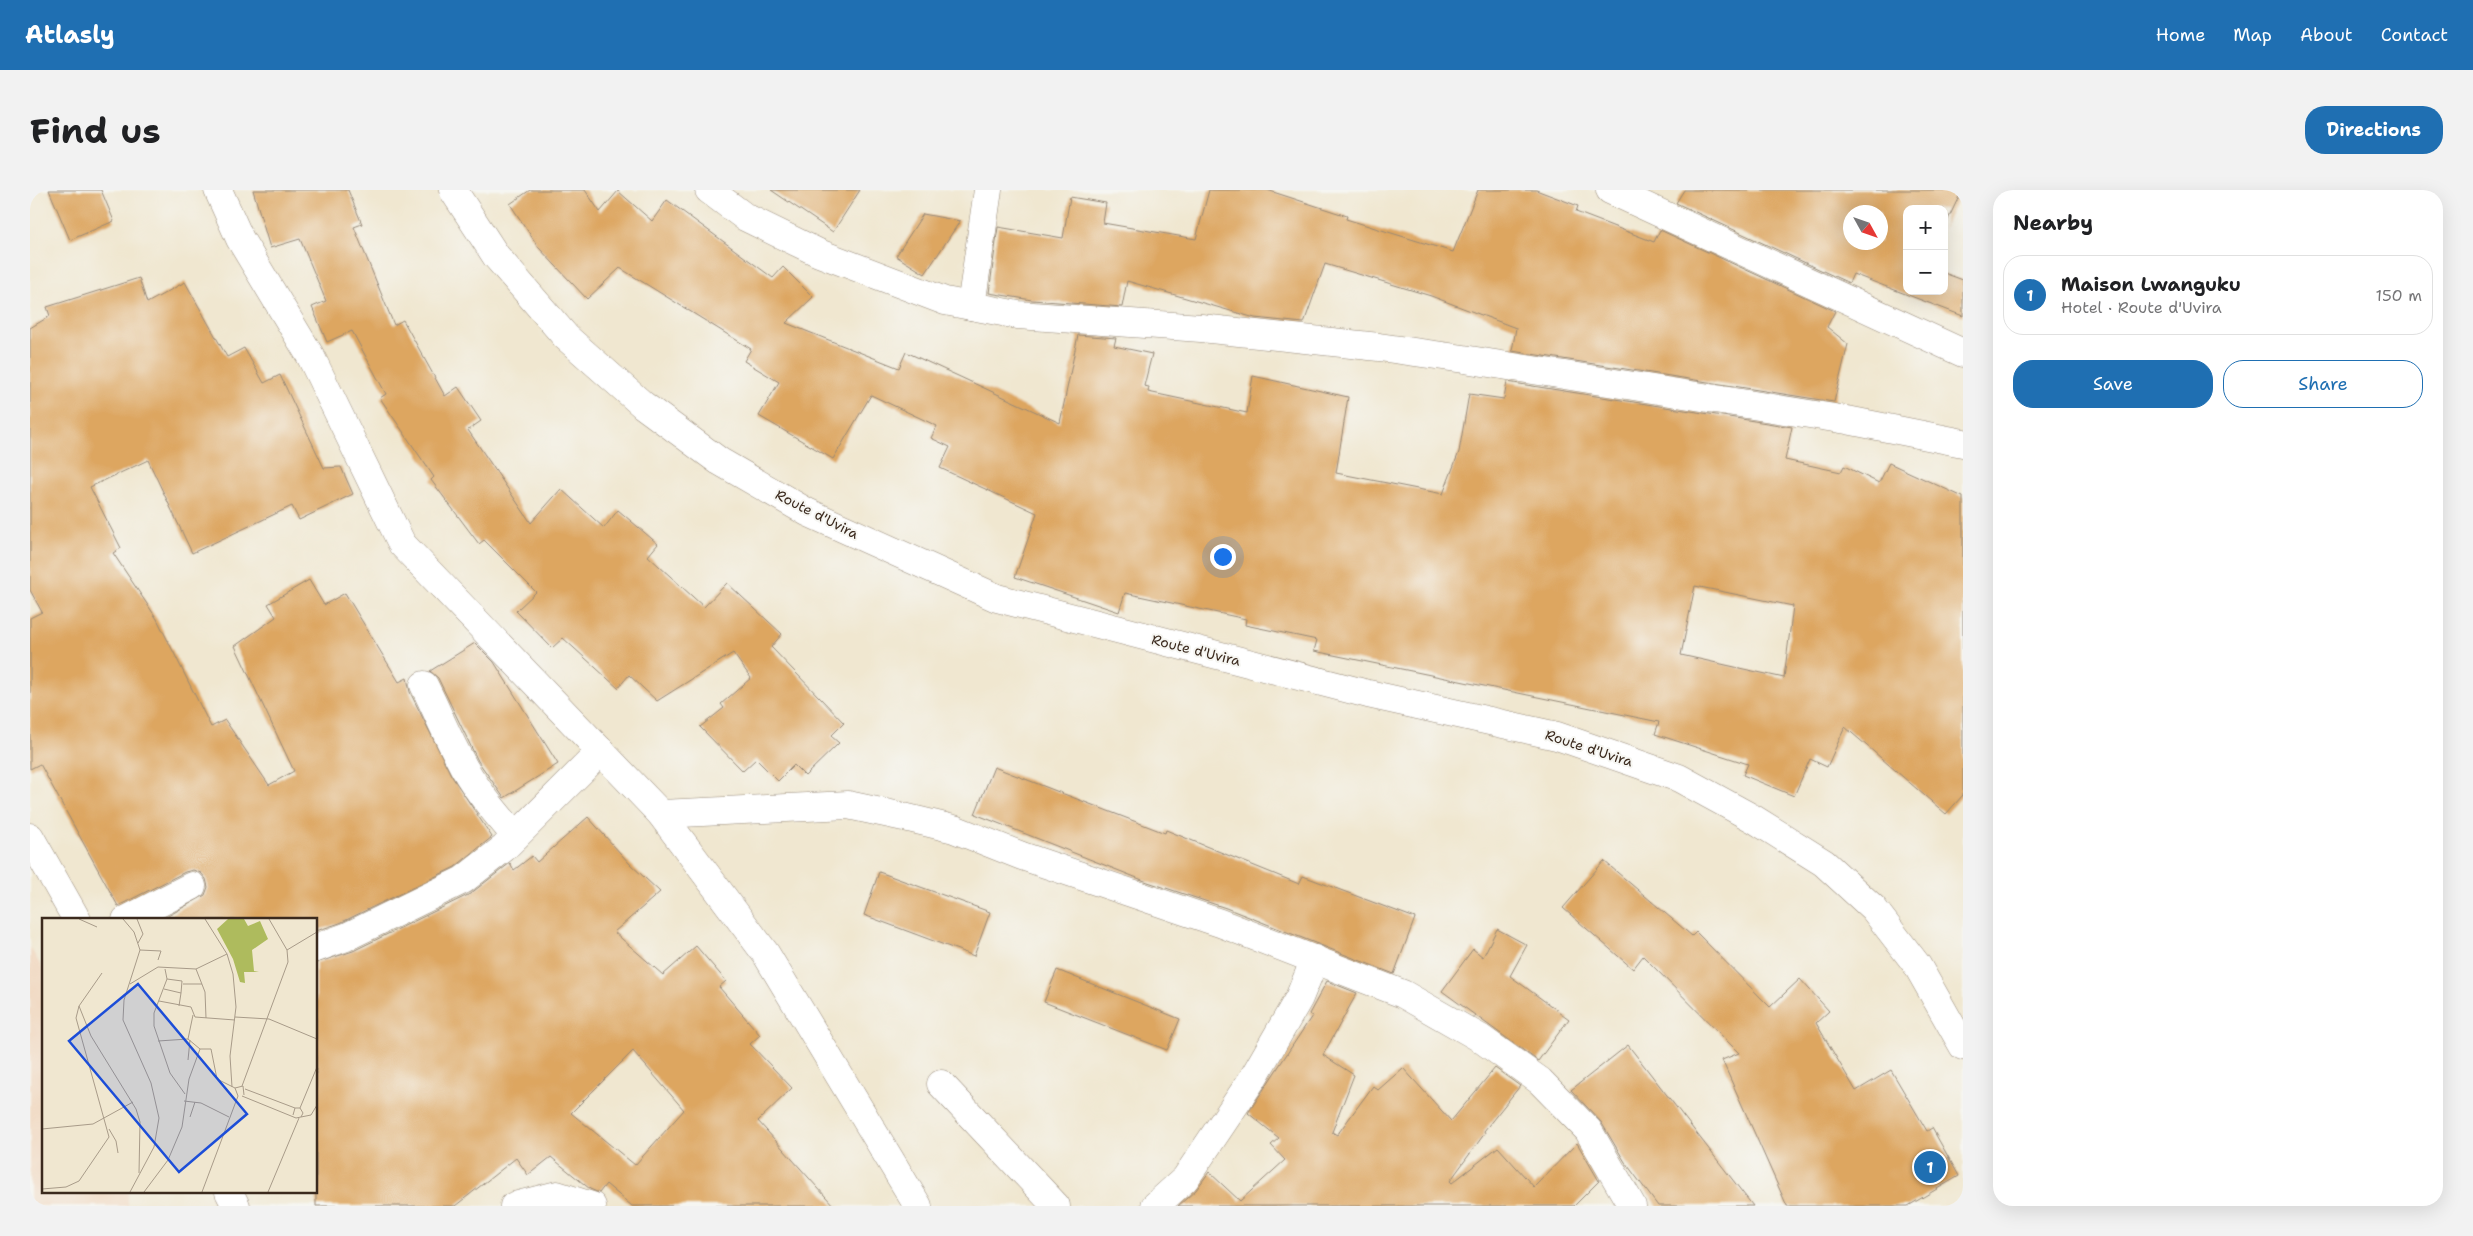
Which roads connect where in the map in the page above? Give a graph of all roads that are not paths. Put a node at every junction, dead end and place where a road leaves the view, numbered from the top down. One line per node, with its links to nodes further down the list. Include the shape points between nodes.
1 (218, 190): 10 (street, via 240,239 311,357 402,544)
2 (453, 190): 19 (street, Route d'Uvira, via 496,256 566,336 643,405 704,450 807,512 997,598 1368,694 1556,736 1679,778 1754,819 1824,863 1873,908 1917,965)
3 (709, 190): 6 (street, via 745,217 819,253 937,298)
4 (988, 190): 6 (street)
5 (1610, 190): 7 (street)
6 (971, 306): 8 (street, via 1018,315 1201,328 1398,350 1758,404)
7 (1963, 353)
8 (1963, 443)
9 (424, 685): 12 (street, via 459,759 499,818)
10 (601, 751): 11 (street); 12 (street)
11 (661, 814): 18 (street, via 848,805 904,817 954,830); 25 (street, via 766,954)
12 (516, 836): 17 (street, via 463,880 346,938)
13 (30, 837): 15 (street)
14 (192, 886): 16 (street)
15 (77, 918)
16 (130, 918)
17 (318, 947)
18 (1315, 959): 27 (street, via 1299,998 1253,1078 1184,1179); 28 (street, via 1403,994 1480,1038 1540,1081 1588,1130)
19 (1963, 1046)
20 (941, 1084): 26 (street)
21 (230, 1194): 22 (street)
22 (236, 1206)
23 (514, 1206): 24 (street, via 557,1195)
24 (592, 1206)
25 (918, 1206)
26 (1056, 1206)
27 (1155, 1206)
28 (1632, 1206)

